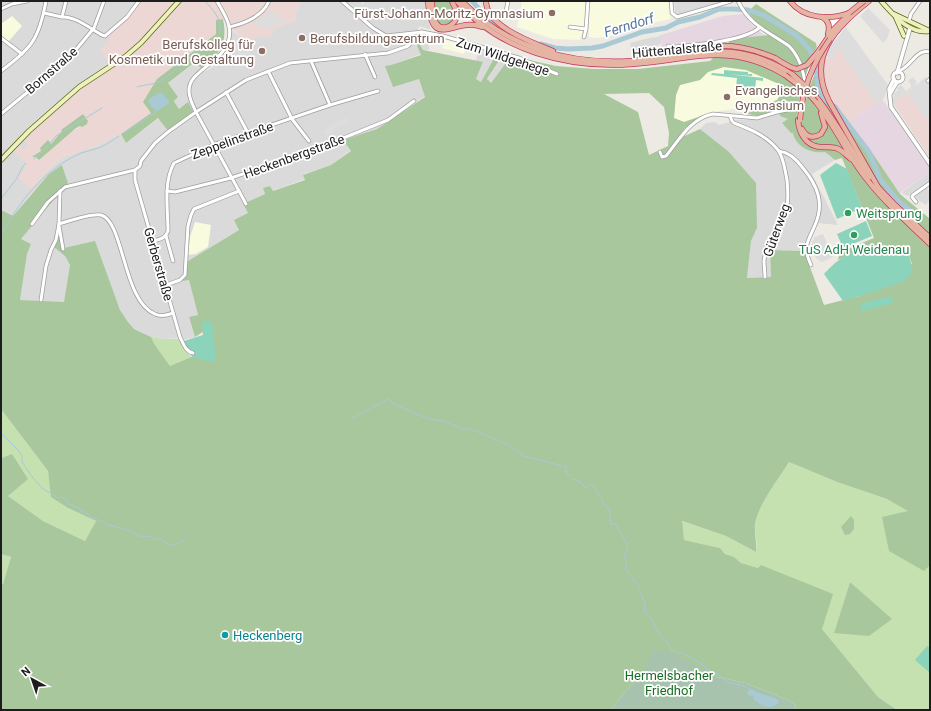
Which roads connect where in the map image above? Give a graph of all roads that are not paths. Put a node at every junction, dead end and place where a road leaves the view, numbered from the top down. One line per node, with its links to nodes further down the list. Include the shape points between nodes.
1 (27, 1): 26 (street)
2 (46, 1): 27 (street)
3 (66, 1): 31 (street)
4 (104, 1): 40 (street, Bornstraße)
5 (139, 1): 40 (street, via 110,33 105,36)
6 (179, 1): 80 (main road, via 141,44 79,87 29,131)
7 (217, 1): 34 (street)
8 (269, 1): 34 (street, via 260,14)
9 (342, 1): 42 (street, Zum Wildgehege, via 386,36)
10 (428, 1): 38 (highway, via 429,15 435,27 444,30 474,25)
11 (432, 1): 12 (highway, via 433,18 440,26 450,26 457,16)
12 (452, 1)
13 (457, 1): 38 (highway, Hüttentalstraße)
14 (462, 1): 54 (highway, Hüttentalstraße, via 483,21 506,36 536,49)
15 (486, 1): 54 (highway, via 488,12 501,25 527,40)
16 (508, 1): 32 (street)
17 (588, 1): 39 (street)
18 (671, 1): 19 (street, via 672,13 676,17)
19 (731, 1)
20 (790, 1): 30 (highway, via 802,12)
21 (869, 1): 46 (highway)
22 (880, 1): 29 (main road)
23 (920, 1): 33 (street)
24 (738, 2): 37 (street)
25 (863, 2): 28 (highway, bridge)
26 (1, 9)
27 (44, 13): 31 (street); 52 (street, via 38,34)
28 (850, 13): 30 (highway, via 831,18); 46 (highway)
29 (893, 13): 33 (main road); 36 (main road); 43 (main road)
30 (820, 16): 46 (highway, via 829,24)
31 (62, 17): 40 (street, via 78,21)
32 (505, 17)
33 (909, 21): 36 (main road); 41 (main road)
34 (229, 27): 70 (street, via 228,41 223,52 191,82 189,95)
35 (570, 27): 39 (street)
36 (908, 27): 41 (main road, via 922,32); 43 (street); 47 (street)
37 (759, 28): 48 (street, via 754,32 714,43); 72 (street, via 789,46 796,54 801,64 805,98 801,105 763,117)
38 (488, 29): 62 (highway, Hüttentalstraße, via 504,40 528,50 579,63 632,64 728,55 758,62)
39 (586, 29): 44 (street)
40 (93, 30): 71 (street, Bornstraße, via 68,58)
41 (930, 31)
42 (422, 32): 53 (street, via 408,46 388,53); 61 (street, Zum Wildgehege, via 494,50)
43 (904, 36): 47 (street)
44 (584, 37)
45 (1, 38): 52 (street)
46 (829, 38): 50 (highway, bridge); 74 (highway, bridge, via 809,77); 86 (highway, bridge, via 822,61 821,76 824,89)
47 (905, 45): 56 (street)
48 (668, 46)
49 (688, 52): 50 (highway, bridge, via 714,46 730,46 769,56 798,69 807,65); 54 (highway, Hüttentalstraße, via 626,61); 62 (highway, Hüttentalstraße, via 737,53 767,61)
50 (818, 52): 74 (highway, bridge, via 802,90)
51 (930, 52): 60 (street, via 920,52)
52 (22, 54): 58 (street)
53 (365, 54): 55 (street); 63 (street)
54 (568, 57)
55 (311, 61): 59 (street, via 290,63); 69 (street)
56 (900, 64): 57 (street); 60 (street)
57 (895, 68)
58 (1, 71)
59 (268, 71): 66 (street); 73 (street)
60 (900, 72): 64 (street, via 893,76); 64 (street, via 902,79 900,82)
61 (557, 74)
62 (787, 74): 68 (highway, Hüttentalstraße, bridge); 86 (highway, Hüttentalstraße, bridge, via 802,83 822,104)
63 (374, 78)
64 (895, 81): 82 (street, via 890,95 891,107)
65 (378, 91): 69 (street, Zeppelinstraße)
66 (226, 92): 70 (street); 75 (street)
67 (414, 101): 84 (street, Heckenbergstraße, via 388,120 316,149)
68 (816, 102): 74 (highway, via 825,123 823,132 818,136 809,136 802,129); 81 (highway, Hüttentalstraße)
69 (330, 105): 73 (street, Zeppelinstraße)
70 (196, 112): 77 (street); 83 (street, via 155,143 140,166)
71 (1, 114)
72 (730, 116): 78 (street, via 734,123 753,130); 79 (street, via 713,114 703,117 682,134 666,156 662,157)
73 (292, 119): 75 (street, Zeppelinstraße); 76 (street)
74 (799, 120): 81 (highway, via 799,130 810,144 837,149)
75 (248, 133): 77 (street, Zeppelinstraße)
76 (309, 141)
77 (213, 145): 84 (street); 88 (street, Zeppelinstraße, via 174,163)
78 (779, 151): 100 (street, via 784,151 799,163 819,193 820,209 806,247); 101 (street, Güterweg, via 786,178 788,201 764,261)
79 (660, 152)
80 (1, 160)
81 (855, 163): 97 (highway, Hüttentalstraße, via 884,200)
82 (930, 164)
83 (134, 170): 87 (street, via 65,187); 96 (street, Gerberstraße)
84 (231, 178): 88 (street, Heckenbergstraße, via 176,192); 89 (street)
85 (930, 182): 90 (street, via 913,195)
86 (878, 187): 95 (highway, Hüttentalstraße)
87 (60, 191): 92 (street); 93 (street)
88 (167, 191): 94 (street, Zeppelinstraße)
89 (239, 191): 91 (street); 102 (street, via 194,209 188,226 185,275 180,280)
90 (916, 202)
91 (246, 204)
92 (32, 224)
93 (59, 224): 98 (street); 103 (street, via 46,266); 104 (street, via 92,215 100,214 106,217 114,230 130,280 140,301 154,314)
94 (166, 236): 96 (street); 99 (street, Zeppelinstraße)
95 (930, 238)
96 (153, 241): 102 (street, Gerberstraße)
97 (930, 244)
98 (63, 249)
99 (174, 261)
100 (811, 265)
101 (765, 277)
102 (166, 285): 104 (street, Gerberstraße)
103 (41, 300)
104 (173, 313): 105 (street, Gerberstraße, via 182,342)
105 (193, 353)

